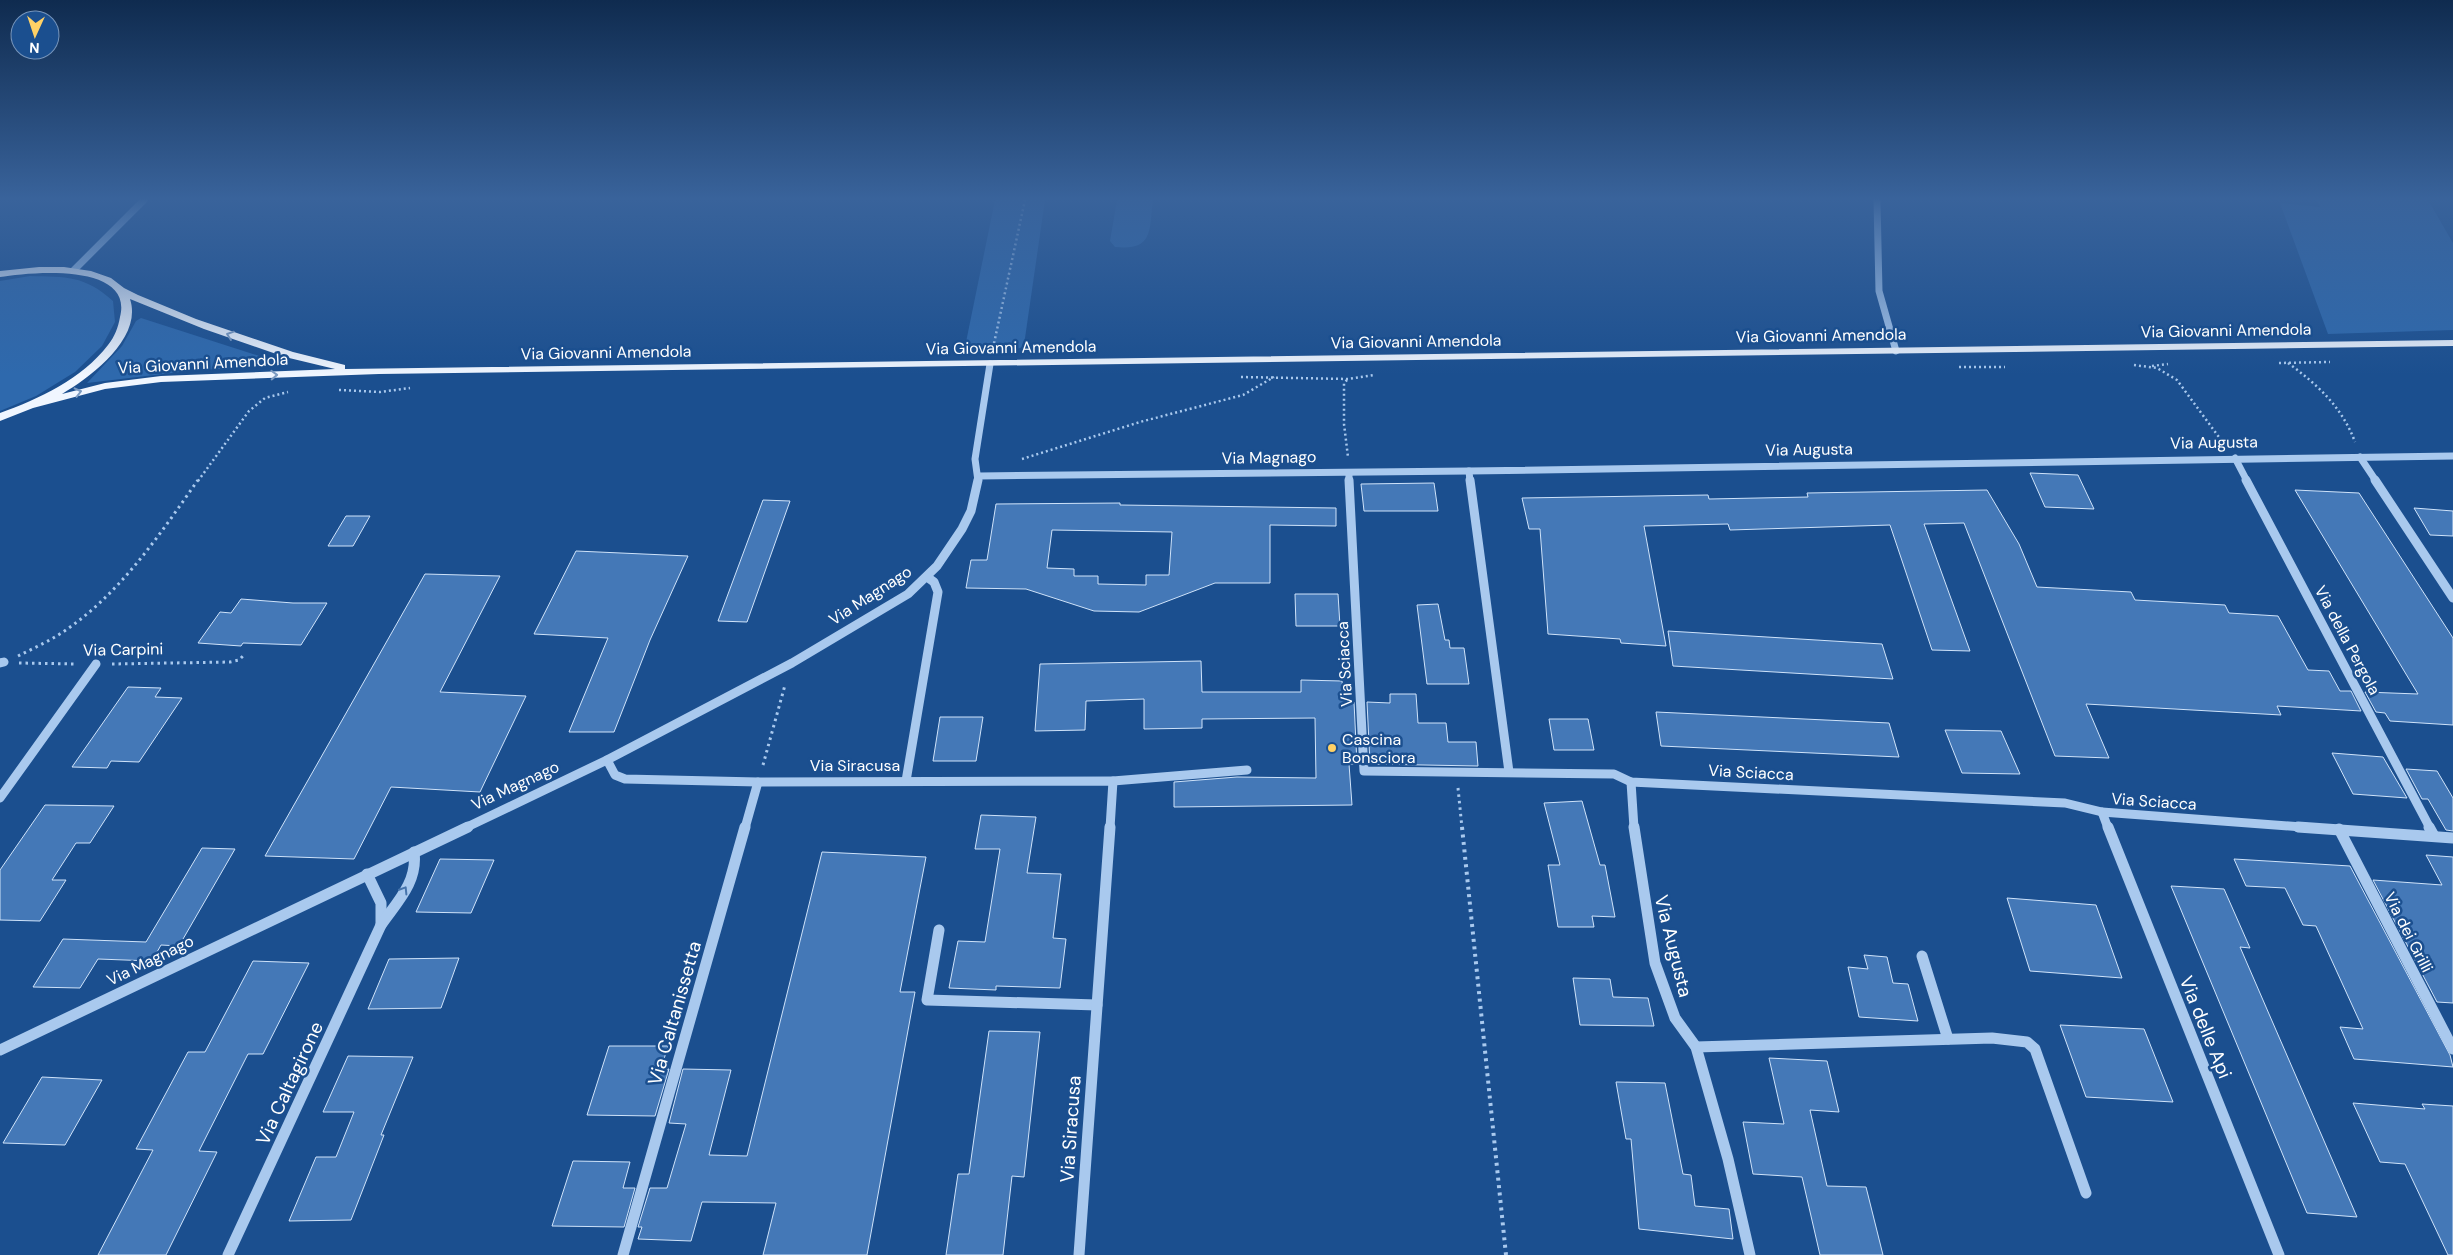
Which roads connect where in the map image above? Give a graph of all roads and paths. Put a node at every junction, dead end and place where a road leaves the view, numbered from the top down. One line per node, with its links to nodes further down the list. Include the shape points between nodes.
1 (85, 259): 4 (street)
2 (1013, 259): 11 (path)
3 (1878, 259): 9 (street, via 1879,291)
4 (74, 270): 5 (main road, Via Giovanni Amendola); 6 (main road, Via Giovanni Amendola, via 100,277)
5 (0, 274)
6 (119, 290): 15 (main road, Via Giovanni Amendola, one-way to 6, via 328,365 282,352 166,312); 20 (main road, Via Giovanni Amendola, via 126,303 126,319 114,343 84,373)
7 (2453, 343): 8 (main road, Via Giovanni Amendola)
8 (2270, 346): 9 (main road, Via Giovanni Amendola); 23 (path, via 2334,401 2351,428)
9 (1896, 351): 10 (main road, Via Giovanni Amendola)
10 (1381, 358): 11 (main road, Via Giovanni Amendola); 27 (path, via 1369,371 1344,383)
11 (990, 364): 15 (main road, Via Giovanni Amendola); 28 (street, Via Magnago, via 975,459)
12 (2130, 365): 24 (path, via 2157,368 2177,380)
13 (2012, 366): 14 (path)
14 (1955, 367)
15 (379, 371): 20 (main road, Via Giovanni Amendola, one-way to 15, via 105,386 151,380)
16 (1275, 377): 25 (path, via 1243,395 1140,422)
17 (416, 388): 18 (path, via 380,392)
18 (332, 389)
19 (292, 391): 33 (path, via 265,398 249,411 139,562 111,592 56,636)
20 (31, 405): 21 (main road, Via Giovanni Amendola)
21 (0, 417)
22 (2453, 456): 23 (street, Via Augusta)
23 (2360, 457): 24 (street, Via Augusta); 30 (street)
24 (2235, 458): 26 (street, Via Augusta); 46 (street, Via della Pergola)
25 (1021, 460)
26 (1469, 471): 27 (street, Via Magnago); 38 (street)
27 (1349, 473): 28 (street, Via Magnago); 37 (street, Via Sciacca, via 1364,771)
28 (979, 476): 29 (street, Via Magnago, via 968,518)
29 (928, 577): 32 (street, Via Magnago, via 908,594); 39 (street, via 938,592)
30 (2453, 598)
31 (244, 655): 34 (path, Via Carpini, via 230,662)
32 (792, 662): 35 (street, Via Magnago); 41 (path)
33 (2, 663): 34 (path, Via Carpini)
34 (96, 664): 43 (street)
35 (607, 760): 41 (street, Via Siracusa, via 615,775 625,779); 48 (street, Via Magnago)
36 (1247, 770): 40 (street, Via Siracusa)
37 (1456, 772): 38 (street, Via Sciacca); 62 (path)
38 (1509, 772): 42 (street, Via Sciacca, via 1614,774)
39 (906, 781): 40 (street, Via Siracusa); 41 (street, Via Siracusa)
40 (1113, 781): 53 (street, Via Siracusa)
41 (758, 782): 60 (street, Via Caltanissetta)
42 (1632, 782): 44 (street, Via Sciacca, via 2064,803); 55 (street, Via Augusta, via 1632,809 1642,889 1656,963 1675,1018)
43 (0, 798)
44 (2102, 812): 45 (street, Via Sciacca); 64 (street, Via delle Api)
45 (2339, 829): 46 (street, Via Sciacca); 56 (street, Via dei Grilli)
46 (2434, 836): 47 (street, Via Sciacca)
47 (2453, 838)
48 (414, 852): 49 (street, Via Magnago); 50 (street, Via Caltagirone, one-way to 48, via 411,879 416,866)
49 (367, 874): 50 (street, Via Caltagirone, via 381,903); 57 (street, Via Magnago)
50 (381, 925): 59 (street, Via Caltagirone)
51 (939, 930): 53 (street, via 927,1000)
52 (1922, 956): 54 (street)
53 (1097, 1005): 61 (street, Via Siracusa)
54 (1948, 1039): 55 (street); 58 (street, via 2014,1039 2027,1042 2035,1049)
55 (1696, 1048): 63 (street, Via Augusta)
56 (2453, 1049)
57 (0, 1050)
58 (2086, 1193)
59 (228, 1255)
60 (622, 1255)
61 (1078, 1255)
62 (1506, 1255)
63 (1750, 1255)
64 (2278, 1255)

